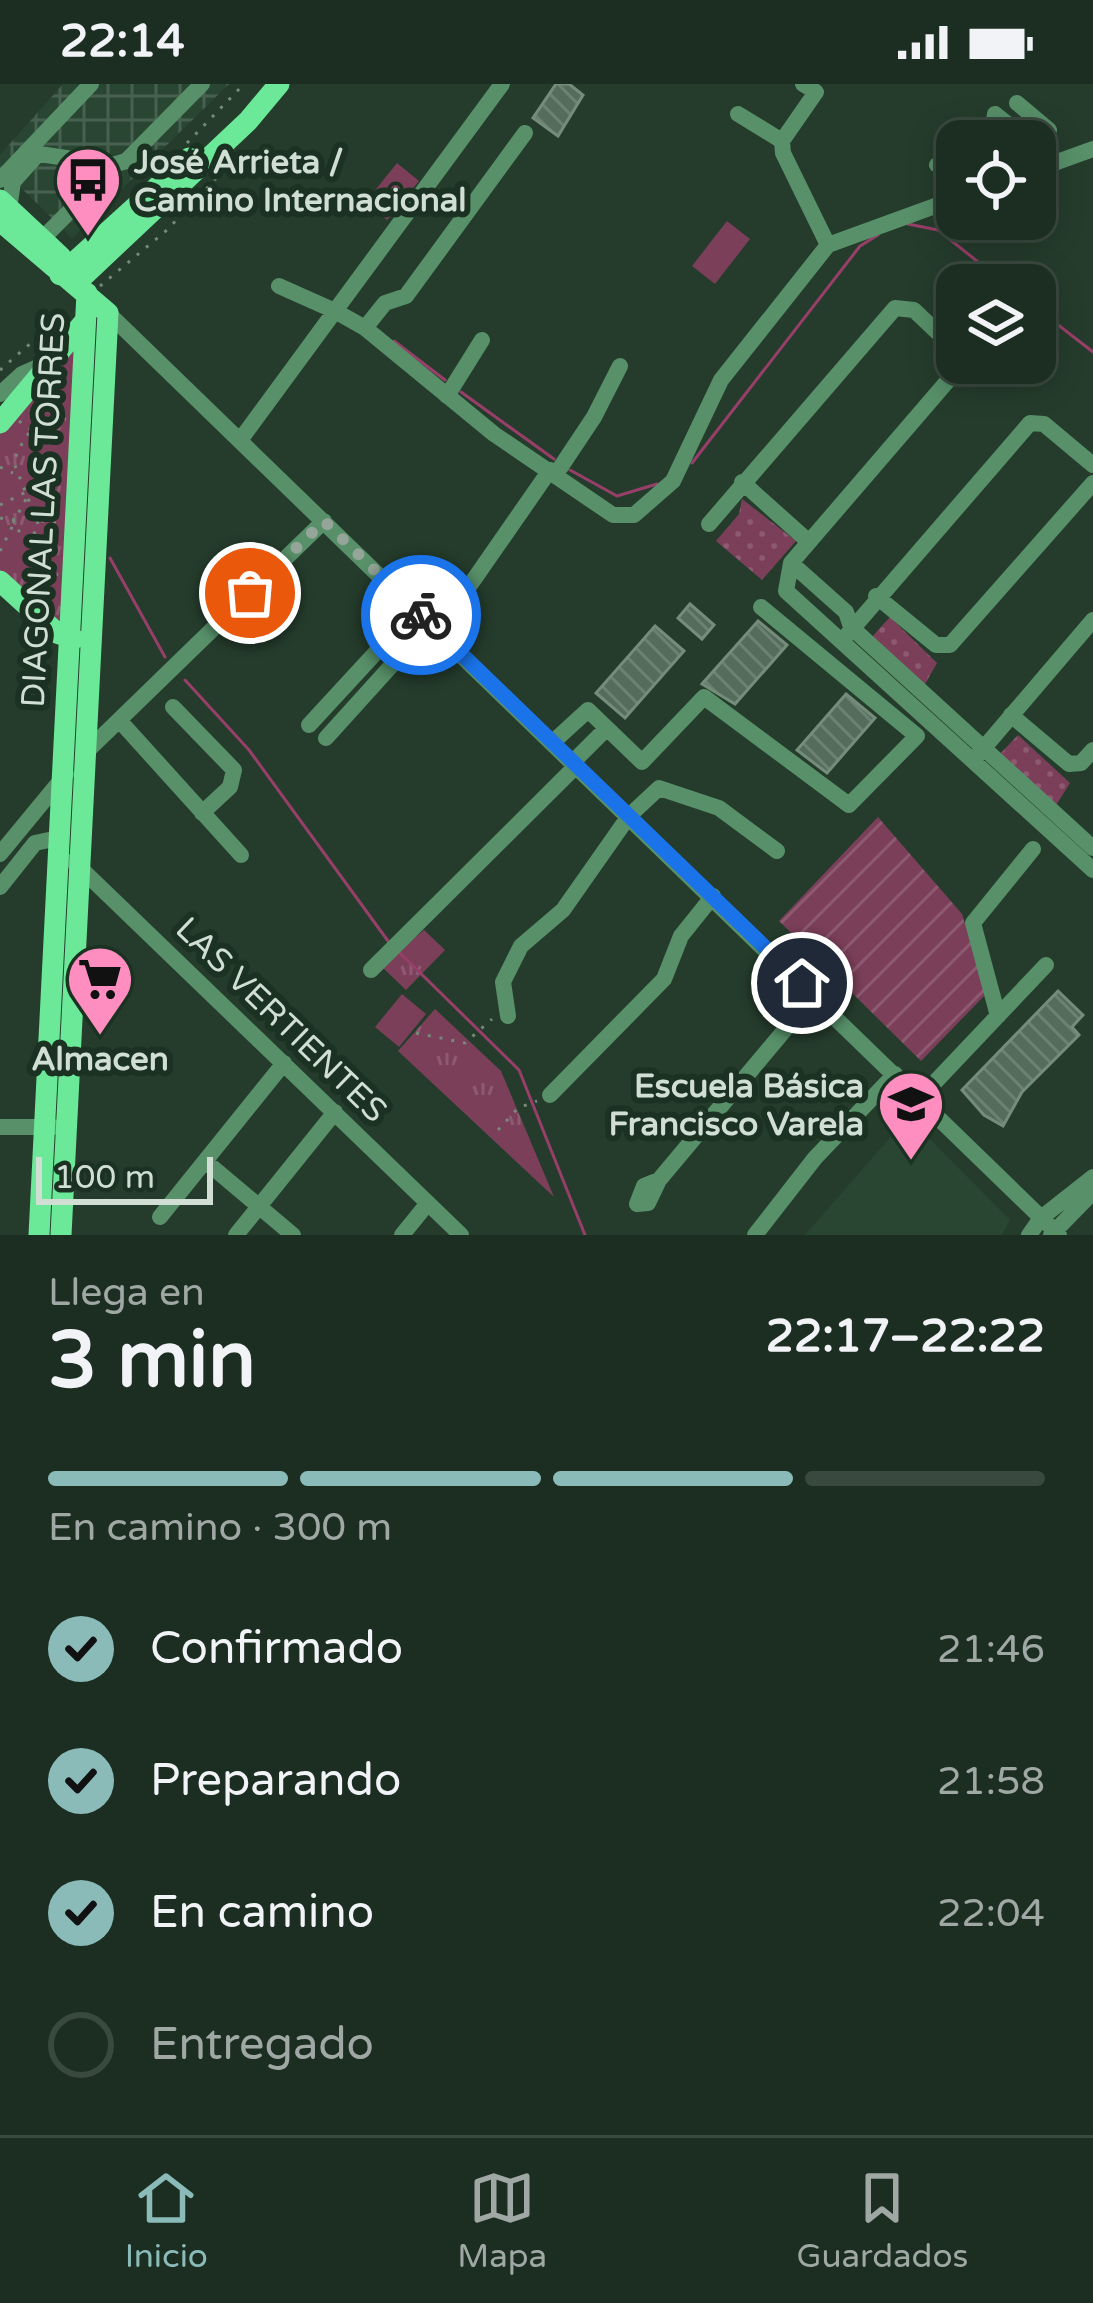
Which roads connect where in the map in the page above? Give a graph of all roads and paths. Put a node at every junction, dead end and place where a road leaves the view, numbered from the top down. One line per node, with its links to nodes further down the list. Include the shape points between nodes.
1 (91, 84): 15 (street)
2 (202, 84): 15 (street, via 125,161)
3 (260, 84): 22 (main road)
4 (278, 84): 22 (main road)
5 (502, 84): 24 (street)
6 (813, 86): 11 (street)
7 (1017, 103): 9 (street)
8 (738, 114): 11 (street)
9 (1037, 120)
10 (525, 133): 27 (street, via 406,296 385,303)
11 (782, 141): 21 (street)
12 (248, 144): 22 (path, via 166,230)
13 (1093, 148): 14 (street)
14 (1056, 150)
15 (32, 153): 16 (street); 19 (street)
16 (2, 173)
17 (93, 188): 20 (street)
18 (936, 206): 21 (street)
19 (3, 214): 20 (main road); 22 (main road)
20 (42, 239): 22 (main road)
21 (828, 245): 44 (street, via 721,380 673,481 634,515 614,515)
22 (78, 280): 25 (main road); 26 (main road, DIAGONAL LAS TORRES)
23 (279, 286): 24 (street)
24 (335, 311): 27 (street); 40 (street)
25 (108, 313): 40 (street); 70 (main road, DIAGONAL LAS TORRES)
26 (85, 321): 32 (main road); 37 (main road, DIAGONAL LAS TORRES)
27 (365, 328): 35 (street)
28 (936, 331): 46 (street, via 914,310 895,308)
29 (44, 334): 33 (path)
30 (482, 340): 35 (street)
31 (620, 366): 44 (street)
32 (48, 367): 36 (main road); 38 (path, via 50,398)
33 (0, 370)
34 (945, 384): 57 (street)
35 (447, 396): 44 (street)
36 (2, 410): 39 (path)
37 (80, 423): 38 (path); 54 (main road, DIAGONAL LAS TORRES)
38 (39, 424): 39 (path)
39 (35, 431): 43 (path, via 52,445); 45 (path, via 17,450)
40 (241, 439): 52 (street)
41 (1093, 465): 63 (street, via 1044,424 1030,423)
42 (0, 466): 45 (path)
43 (44, 466): 48 (path); 54 (path, via 52,501)
44 (553, 472): 64 (street)
45 (14, 474): 48 (path)
46 (742, 482): 55 (street); 57 (street)
47 (1093, 483): 63 (street, via 950,645 936,645)
48 (28, 491): 49 (path); 51 (path); 53 (path)
49 (0, 506)
50 (0, 518): 53 (path)
51 (39, 521): 54 (path); 56 (path)
52 (324, 521): 66 (street); 75 (street)
53 (14, 522): 56 (path); 58 (path)
54 (75, 524): 61 (main road, DIAGONAL LAS TORRES)
55 (709, 524)
56 (28, 541): 59 (path)
57 (808, 542): 60 (street)
58 (0, 550)
59 (34, 562): 61 (path, via 46,573); 67 (path)
60 (790, 563): 71 (street, via 846,613); 71 (street, via 784,581 793,604)
61 (71, 576): 72 (main road, DIAGONAL LAS TORRES)
62 (0, 581): 72 (main road)
63 (876, 596): 71 (street)
64 (458, 601)
65 (761, 607): 77 (street, via 916,736 850,805 704,697 642,762)
66 (416, 609): 69 (street); 76 (street)
67 (57, 610)
68 (1093, 620): 74 (street)
69 (430, 623): 78 (street); 79 (street)
70 (92, 627): 72 (main road); 81 (main road, DIAGONAL LAS TORRES)
71 (847, 635): 82 (street)
72 (67, 638): 84 (main road, DIAGONAL LAS TORRES)
73 (173, 707): 85 (street, via 234,770 230,788)
74 (1011, 715): 80 (street, via 1069,764); 82 (street)
75 (119, 720): 81 (street); 85 (street)
76 (310, 725)
77 (606, 729): 79 (street, via 588,710); 83 (street)
78 (326, 738)
79 (554, 742): 83 (street)
80 (1093, 750)
81 (86, 752): 84 (street); 93 (main road, DIAGONAL LAS TORRES)
82 (977, 755): 88 (street); 94 (street)
83 (575, 763): 86 (street); 98 (street)
84 (61, 778): 87 (main road, DIAGONAL LAS TORRES); 91 (street)
85 (202, 813): 92 (street)
86 (629, 816): 90 (street, via 659,788 719,808); 96 (street); 102 (street, via 581,890 521,946 502,982)
87 (57, 845): 93 (street, LAS VERTIENTES); 95 (street, via 35,843); 112 (main road, DIAGONAL LAS TORRES)
88 (1093, 848)
89 (1033, 849): 103 (street, via 974,923)
90 (777, 850)
91 (0, 854)
92 (241, 855)
93 (80, 865): 106 (street, LAS VERTIENTES); 112 (main road, DIAGONAL LAS TORRES)
94 (1093, 870)
95 (0, 886)
96 (713, 896): 99 (street); 108 (street, via 681,936 664,979)
97 (1046, 965): 103 (street)
98 (371, 970)
99 (802, 983): 100 (street); 101 (street)
100 (804, 1007): 101 (street); 116 (street)
101 (830, 1010): 107 (street)
102 (508, 1016)
103 (998, 1016): 109 (street)
104 (484, 1025): 105 (path, via 468,1041)
105 (416, 1033)
106 (284, 1063): 110 (street, LAS VERTIENTES); 114 (street)
107 (895, 1074): 109 (street); 129 (street)
108 (543, 1098): 113 (path, via 518,1108)
109 (920, 1098): 121 (street)
110 (335, 1112): 118 (street, LAS VERTIENTES); 119 (street)
111 (0, 1126): 112 (street)
112 (56, 1128): 123 (main road, DIAGONAL LAS TORRES); 124 (main road, DIAGONAL LAS TORRES)
113 (498, 1130)
114 (205, 1162): 119 (street); 120 (street)
115 (1093, 1177): 121 (street)
116 (659, 1180)
117 (1093, 1192): 122 (street)
118 (428, 1203): 127 (street); 128 (street, LAS VERTIENTES)
119 (258, 1208): 125 (street); 126 (street)
120 (160, 1217)
121 (1041, 1218): 122 (street); 130 (street)
122 (1055, 1234)
123 (39, 1235)
124 (61, 1235)
125 (236, 1235)
126 (293, 1235)
127 (402, 1235)
128 (461, 1235)
129 (754, 1235)
130 (1029, 1235)

